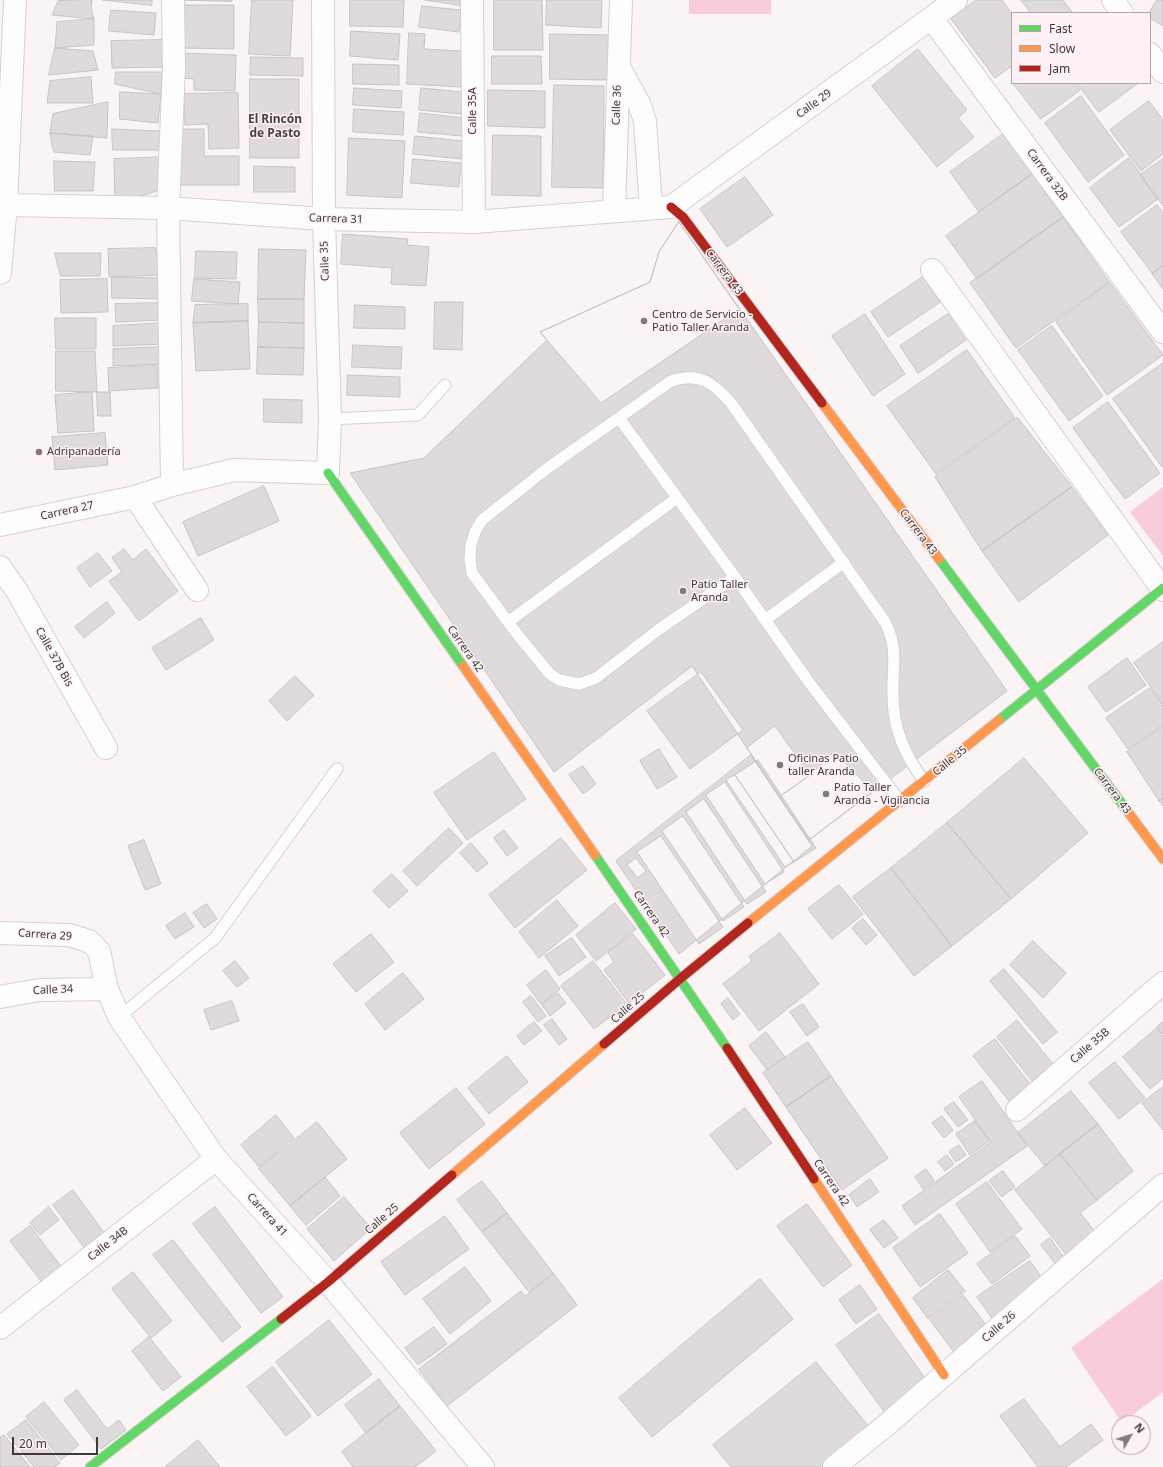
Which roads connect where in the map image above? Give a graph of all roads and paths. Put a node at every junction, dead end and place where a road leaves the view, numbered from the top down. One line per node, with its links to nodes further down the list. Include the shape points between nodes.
1 (15, 0): 10 (street)
2 (173, 0): 15 (street, via 174,67)
3 (323, 0): 18 (street, Calle 35)
4 (472, 0): 19 (street, Calle 35A)
5 (621, 0): 12 (street, Calle 36)
6 (956, 0): 9 (street, Calle 29)
7 (1114, 0): 8 (street)
8 (1121, 12)
9 (932, 19): 16 (street, Calle 29); 22 (street, Carrera 32B)
10 (7, 44): 14 (street)
11 (1151, 55): 13 (street)
12 (619, 66): 16 (street, via 639,103 645,121); 17 (street, Calle 36)
13 (1163, 72)
14 (2, 204): 15 (street, Carrera 31); 21 (street)
15 (168, 208): 18 (street, Carrera 31); 27 (street)
16 (661, 208): 17 (street, Carrera 31); 38 (street, Carrera 43, via 683,217)
17 (614, 210): 19 (street, Carrera 31)
18 (324, 219): 19 (street, Carrera 31); 25 (street, Calle 35)
19 (474, 222)
20 (932, 270): 34 (street)
21 (0, 273)
22 (1163, 332)
23 (445, 385): 25 (lane, via 418,415)
24 (619, 418): 29 (lane); 31 (lane, via 678,379 694,377 710,384 731,403); 37 (lane, via 516,492 477,527 470,554 472,573)
25 (330, 419): 26 (street, Calle 35)
26 (328, 473): 27 (street, Carrera 27, via 234,470); 46 (street, Carrera 42)
27 (172, 485): 28 (street, Carrera 27)
28 (135, 497): 30 (street, Carrera 27); 35 (street)
29 (677, 498): 33 (lane); 37 (lane)
30 (0, 525)
31 (844, 562): 36 (lane); 41 (lane, via 877,609 891,635 895,649 893,696 896,724 905,750)
32 (0, 567): 39 (street, Calle 37B Bis, via 17,591)
33 (735, 577): 36 (lane); 37 (lane, via 658,630 602,674 584,683 570,683 553,677)
34 (1163, 589): 38 (street, Calle 35)
35 (198, 590)
36 (765, 620): 42 (lane, via 808,681)
37 (508, 622)
38 (1037, 691): 41 (street, Calle 35); 43 (street, Carrera 43)
39 (106, 748)
40 (337, 769): 50 (lane, via 215,938)
41 (924, 781): 42 (street, Calle 35)
42 (900, 801): 46 (street, Calle 35)
43 (1163, 859)
44 (0, 932): 45 (street, Carrera 29, via 69,935)
45 (89, 941): 48 (street, Carrera 41, via 99,952)
46 (680, 978): 54 (street, Calle 25); 56 (street, Carrera 42)
47 (1163, 983): 51 (street, Calle 35B)
48 (107, 989): 49 (street, Calle 34, via 38,990); 50 (street, Carrera 41)
49 (0, 996)
50 (119, 1017): 52 (street, Carrera 41)
51 (1017, 1110)
52 (216, 1159): 54 (street, Carrera 41); 55 (street, Calle 34B)
53 (1163, 1185): 56 (street, Calle 26)
54 (328, 1282): 57 (street, Calle 25); 58 (street, Carrera 41)
55 (0, 1328)
56 (944, 1375): 59 (street, Calle 26)
57 (90, 1467)
58 (483, 1467)
59 (834, 1467)

